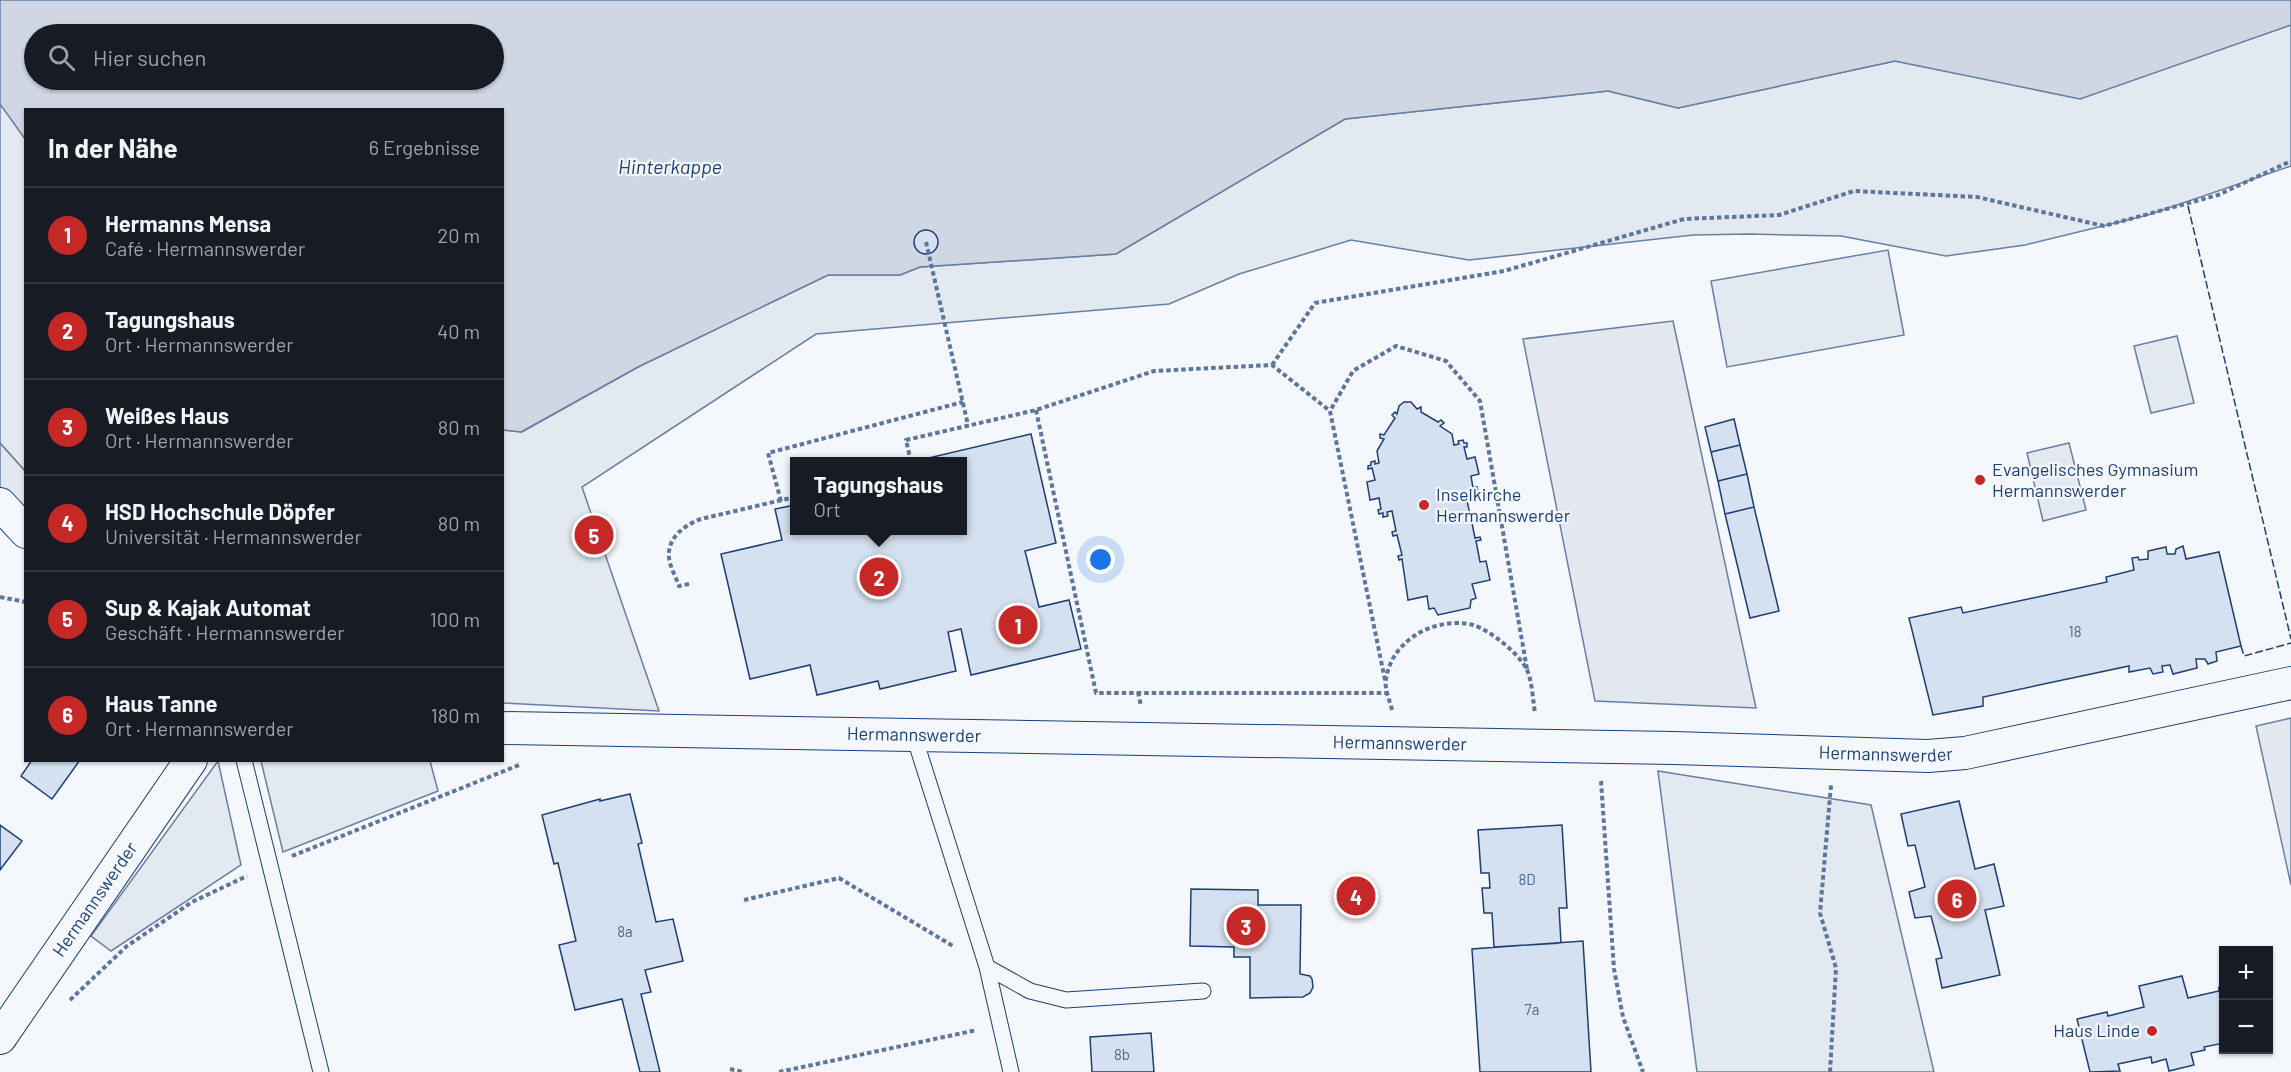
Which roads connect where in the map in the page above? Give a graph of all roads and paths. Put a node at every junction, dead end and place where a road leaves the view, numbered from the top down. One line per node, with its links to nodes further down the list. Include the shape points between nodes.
1 (2291, 161): 3 (path, via 2218,195 2104,226 1977,197 1854,191 1779,215 1684,219 1504,271 1315,303)
2 (926, 242): 4 (path)
3 (1272, 365): 5 (path, via 1154,371); 6 (path)
4 (963, 402): 7 (path); 10 (path, via 768,453)
5 (1036, 410): 7 (path); 19 (path, via 1096,693)
6 (1330, 411): 16 (path, via 1353,371 1396,346 1446,361 1480,401); 17 (path)
7 (968, 425): 8 (path, via 906,440)
8 (910, 457)
9 (790, 498): 10 (path)
10 (781, 501): 13 (path, via 701,519 679,531 669,558 679,586)
11 (0, 504): 12 (street)
12 (24, 530)
13 (689, 584)
14 (0, 597): 15 (path)
15 (24, 602)
16 (1527, 669): 17 (path, via 1505,644 1474,626 1443,624 1416,633 1395,654); 23 (path)
17 (1385, 680): 19 (path)
18 (2291, 683): 25 (street, Hermannswerder, via 1965,753)
19 (1388, 693): 22 (path)
20 (504, 728): 21 (street, Hermannswerder)
21 (914, 736): 22 (street, Hermannswerder); 29 (lane)
22 (1399, 744): 23 (street, Hermannswerder)
23 (1540, 746): 24 (street, Hermannswerder)
24 (1599, 747): 25 (street, Hermannswerder); 38 (path, via 1614,969 1623,1017)
25 (1834, 754): 39 (path, via 1820,912 1836,968)
26 (190, 762): 32 (street, Hermannswerder)
27 (244, 762): 34 (lane)
28 (744, 900): 29 (path, via 839,878)
29 (987, 967): 30 (lane, via 1030,991 1066,1000); 31 (lane)
30 (1203, 991)
31 (1000, 1025): 36 (path); 37 (lane)
32 (0, 1038)
33 (730, 1069): 35 (path)
34 (321, 1072)
35 (743, 1072)
36 (779, 1072)
37 (1011, 1072)
38 (1642, 1072)
39 (1830, 1072)

